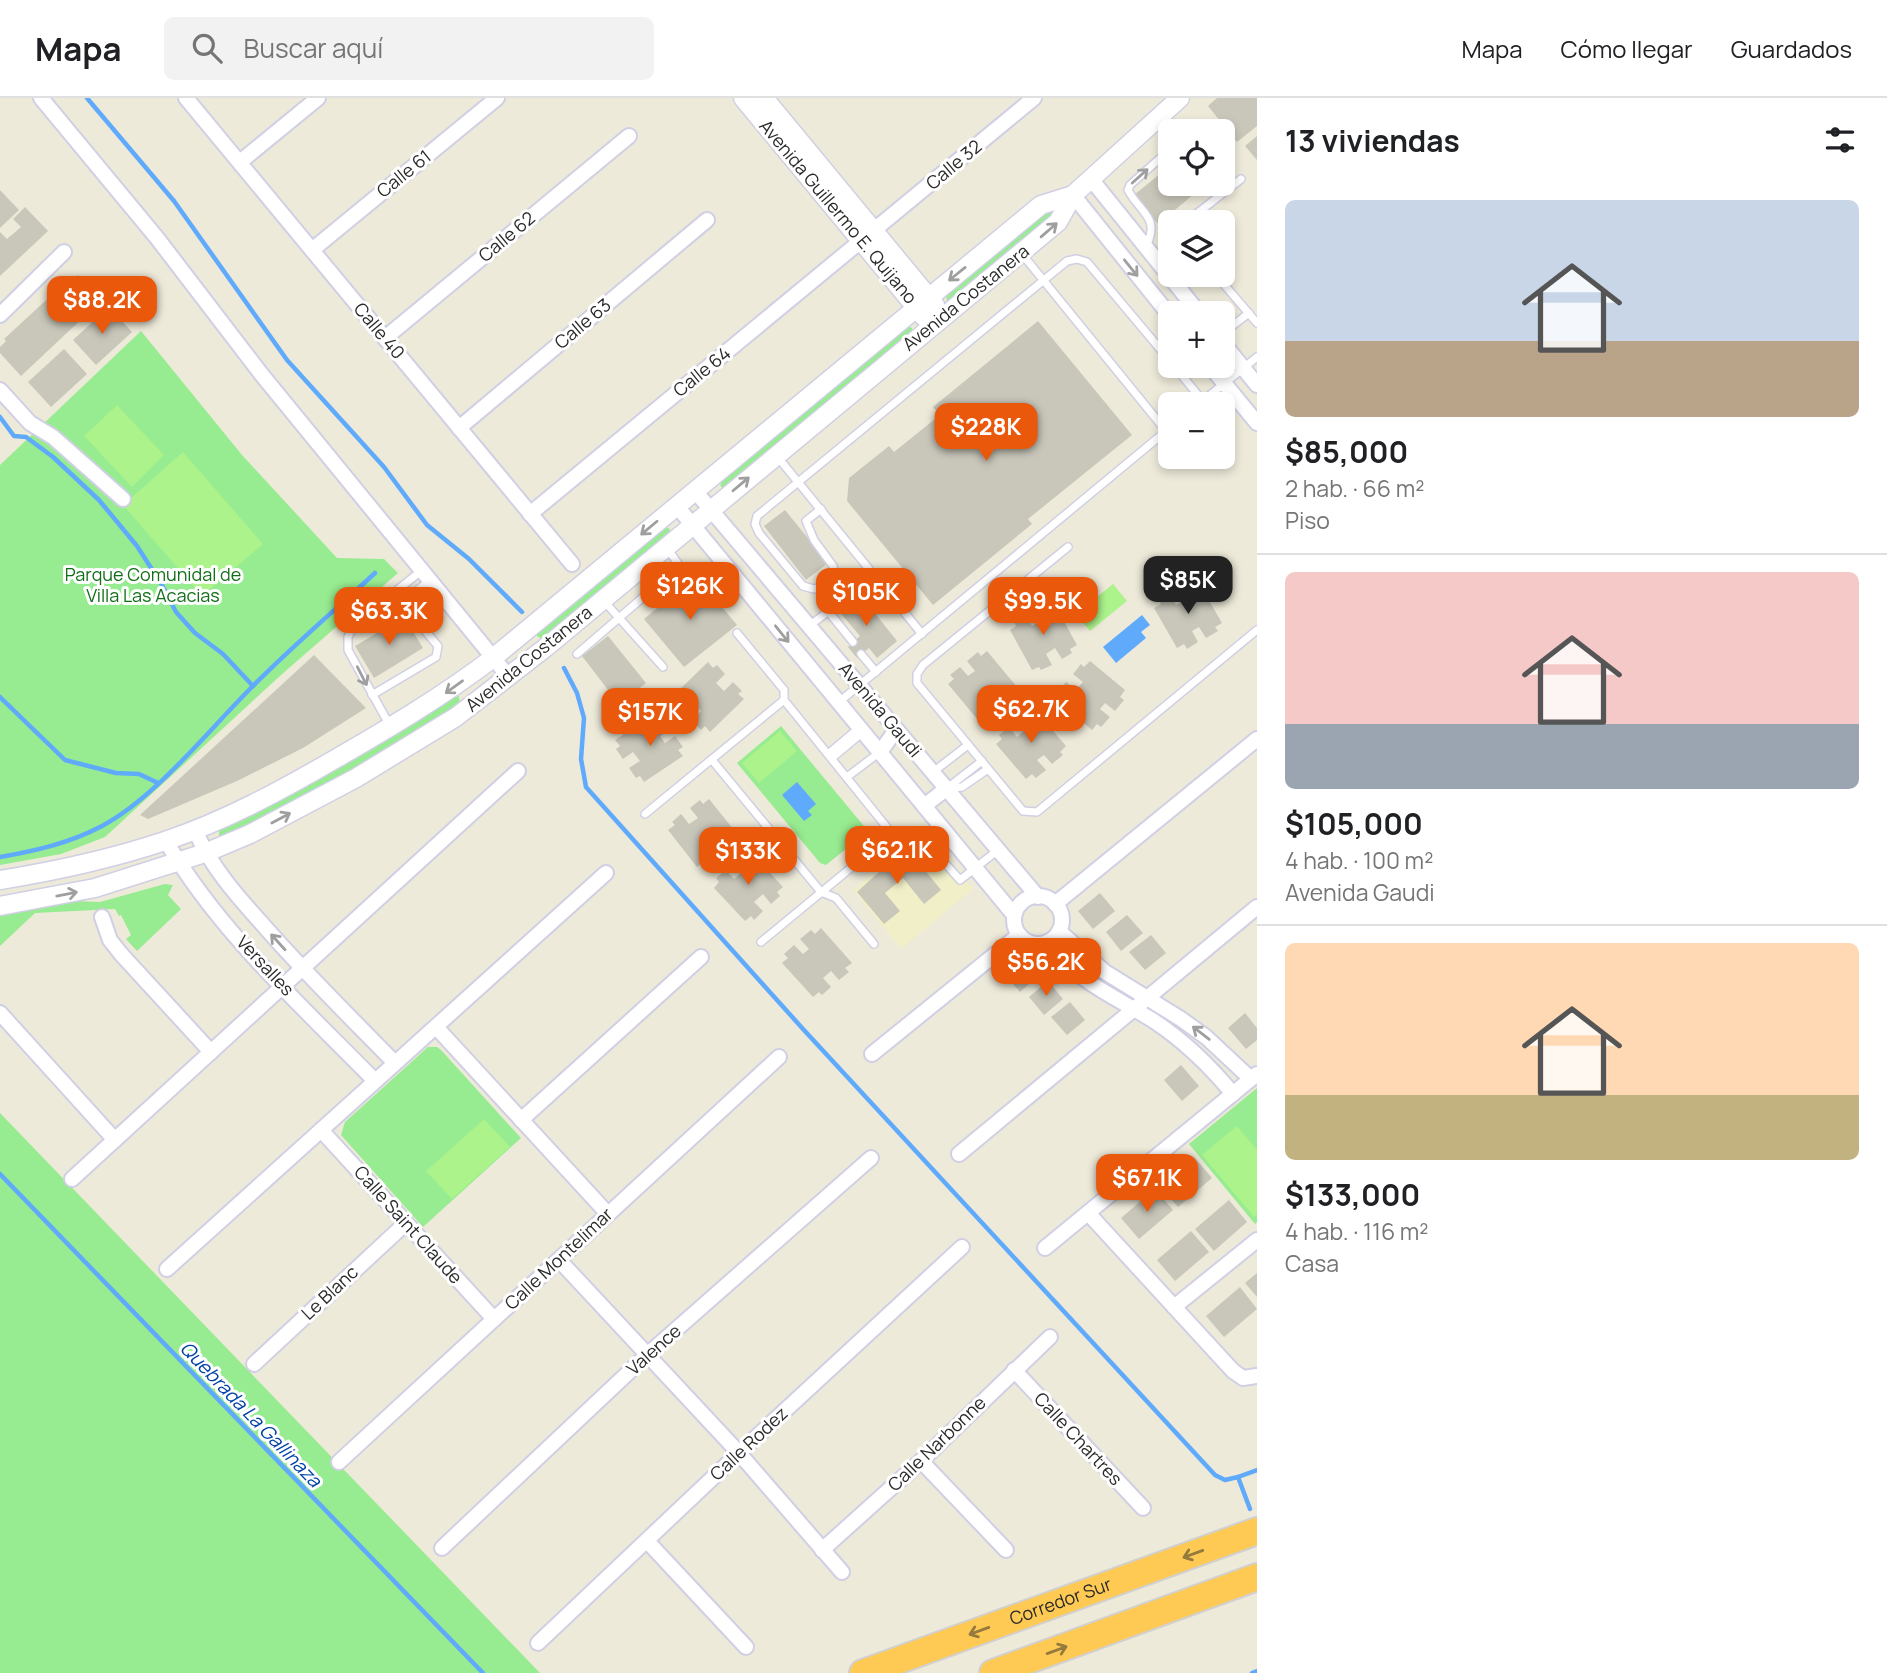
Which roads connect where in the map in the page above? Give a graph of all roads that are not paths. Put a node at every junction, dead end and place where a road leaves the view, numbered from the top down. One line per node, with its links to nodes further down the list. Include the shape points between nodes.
1 (41, 98): 58 (street)
2 (186, 98): 11 (street, Calle 40)
3 (318, 98): 11 (street)
4 (497, 98): 19 (street, Calle 61)
5 (743, 98): 17 (street, Avenida Guillermo E. Quijano)
6 (764, 98): 17 (street, Avenida Guillermo E. Quijano)
7 (1034, 98): 17 (street, Calle 32)
8 (1180, 98): 12 (street, Avenida Costanera)
9 (629, 136): 32 (street, Calle 62)
10 (1158, 160): 18 (lane, one-way to 10, via 1152,224 1128,190)
11 (240, 162): 19 (street, Calle 40)
12 (1091, 179): 14 (street, Avenida Costanera); 18 (street)
13 (1241, 179): 15 (lane)
14 (1073, 195): 21 (street, Avenida Costanera, one-way to 14, via 1058,222); 24 (street, one-way to 24); 26 (street, Avenida Costanera, one-way to 26, via 1041,205)
15 (1201, 210)
16 (707, 220): 44 (street, Calle 63)
17 (868, 236): 26 (street, Avenida Guillermo E. Quijano); 53 (street, Calle 64)
18 (1146, 246): 25 (street)
19 (312, 250): 32 (street, Calle 40)
20 (64, 252): 28 (street)
21 (1021, 254): 22 (lane); 29 (street, Avenida Costanera)
22 (1043, 281): 33 (lane, via 1067,261 1087,262); 42 (lane); 47 (lane)
23 (1226, 287): 27 (lane)
24 (1158, 301)
25 (1190, 301)
26 (923, 302): 29 (street, Avenida Guillermo E. Quijano); 48 (street, Avenida Costanera)
27 (1249, 313): 30 (lane); 31 (lane)
28 (0, 315)
29 (938, 321): 46 (street, Avenida Costanera)
30 (1257, 323)
31 (1235, 324)
32 (385, 338): 44 (street, Calle 40)
33 (1158, 347)
34 (1235, 358): 36 (street)
35 (1257, 358): 36 (lane)
36 (1243, 368): 38 (lane); 39 (street)
37 (1220, 378): 38 (street)
38 (1224, 383): 41 (lane); 43 (street)
39 (1257, 385)
40 (0, 390): 49 (street, via 30,423 53,437)
41 (1214, 392)
42 (1158, 417)
43 (1257, 423)
44 (459, 428): 53 (street, Calle 40)
45 (1158, 437): 66 (lane)
46 (776, 455): 47 (lane); 52 (street, Avenida Costanera, one-way to 46)
47 (798, 481): 51 (lane); 51 (lane, via 757,516 755,524 803,586 814,589 830,585 835,576 806,521)
48 (695, 491): 50 (street, Avenida Costanera); 52 (street, Avenida Gaudi)
49 (123, 499)
50 (676, 506): 54 (street, Avenida Gaudi); 70 (street, Avenida Costanera, one-way to 70)
51 (821, 509): 59 (lane)
52 (711, 510): 54 (street, Avenida Costanera); 63 (street, Avenida Gaudi)
53 (530, 514): 57 (street, Calle 40)
54 (692, 525): 55 (street, Avenida Costanera); 77 (street, Avenida Gaudi, one-way to 77)
55 (666, 547): 60 (street, Avenida Costanera); 62 (lane, via 677,560 677,569)
56 (1068, 547): 82 (lane, via 917,674 917,683)
57 (572, 564)
58 (425, 576): 70 (street); 75 (lane, one-way to 75, via 354,625 348,637 348,650); 75 (lane, via 406,605 438,646 436,657)
59 (875, 576): 61 (lane); 66 (lane)
60 (603, 600): 62 (lane); 73 (street, Avenida Costanera)
61 (828, 611): 63 (lane); 67 (lane)
62 (620, 618): 68 (lane); 71 (lane)
63 (809, 626): 74 (street, Avenida Gaudi)
64 (1257, 629): 87 (lane, via 1037,812 1023,811)
65 (737, 633): 76 (lane, via 784,690)
66 (922, 634): 72 (lane)
67 (853, 642)
68 (577, 654)
69 (861, 654): 72 (lane)
70 (493, 658): 73 (street); 78 (street, Avenida Costanera, one-way to 78)
71 (663, 667)
72 (876, 672): 74 (lane)
73 (509, 677): 98 (street, Avenida Costanera, one-way to 73, via 356,778 456,717)
74 (859, 686): 77 (lane); 80 (street, Avenida Gaudi)
75 (372, 695): 78 (lane)
76 (784, 699): 84 (lane); 85 (lane)
77 (839, 703): 79 (street, Avenida Gaudi)
78 (391, 727): 95 (street, Avenida Costanera, via 283,789)
79 (861, 730): 83 (street, Avenida Gaudi); 84 (lane)
80 (896, 730): 83 (street); 89 (street, Avenida Gaudi)
81 (1257, 739): 106 (street)
82 (968, 745): 86 (lane); 89 (lane)
83 (880, 752): 90 (lane); 92 (street, Avenida Gaudi)
84 (830, 756): 90 (lane)
85 (712, 760): 93 (lane); 104 (lane)
86 (982, 761): 87 (lane); 91 (lane)
87 (988, 769): 91 (lane, via 962,787)
88 (518, 771): 118 (street)
89 (932, 772): 91 (street, Avenida Gaudi)
90 (847, 777): 104 (lane, via 889,830 887,838)
91 (946, 789): 92 (street); 97 (street, Avenida Gaudi)
92 (924, 806): 94 (street, Avenida Gaudi)
93 (645, 814)
94 (937, 822): 100 (street, Avenida Gaudi); 100 (lane, via 927,843 960,880)
95 (195, 830): 96 (street, Avenida Costanera); 98 (street, Versalles)
96 (166, 841): 99 (street, Versalles); 102 (street, Avenida Costanera, via 86,864)
97 (998, 850): 100 (lane); 105 (street, Avenida Gaudi)
98 (205, 853): 99 (street, Avenida Costanera); 103 (street, Versalles)
99 (179, 863): 107 (street, Avenida Costanera, one-way to 99, via 95,888); 109 (street, Versalles)
100 (975, 868): 110 (street, Avenida Gaudi)
101 (606, 873): 123 (street)
102 (0, 880)
103 (233, 892): 109 (street); 118 (street, Versalles, one-way to 103)
104 (821, 892): 114 (lane); 116 (lane, via 836,898)
105 (1038, 897): 106 (street); 110 (street, via 1030,898)
106 (1055, 904): 112 (street, via 1062,917)
107 (0, 906)
108 (1257, 907): 120 (street)
109 (212, 908): 119 (street, Versalles)
110 (1017, 911): 113 (street, via 1014,922)
111 (102, 917): 124 (street, via 121,954)
112 (1059, 931): 115 (street); 120 (street, via 1105,972)
113 (1019, 935): 115 (street, via 1035,944); 125 (street)
114 (761, 942)
115 (1047, 942): 121 (street, via 1088,984)
116 (874, 944)
117 (701, 957): 131 (street)
118 (302, 969): 119 (street); 127 (street, Versalles)
119 (283, 987): 124 (street); 129 (street, Versalles)
120 (1147, 998): 121 (street); 128 (street, one-way to 120, via 1206,1037)
121 (1134, 1009): 130 (street, via 1193,1051); 134 (street)
122 (0, 1013): 133 (street)
123 (436, 1027): 127 (street); 131 (street)
124 (211, 1052): 133 (street)
125 (872, 1054)
126 (779, 1057): 138 (street, Calle Montelimar)
127 (395, 1063): 129 (street)
128 (1254, 1077): 130 (street)
129 (375, 1081): 132 (street)
130 (1233, 1094): 137 (street)
131 (521, 1120): 138 (street)
132 (321, 1130): 139 (street, Calle Saint Claude); 144 (street)
133 (115, 1140): 136 (street)
134 (959, 1154)
135 (871, 1158): 148 (street, Valence)
136 (72, 1179)
137 (1088, 1213): 142 (street); 145 (street)
138 (608, 1214): 143 (street, Calle Montelimar)
139 (406, 1223): 146 (street, Calle Saint Claude); 149 (street, Le Blanc)
140 (1257, 1240): 145 (street)
141 (962, 1247): 152 (street, Calle Rodez)
142 (1045, 1248)
143 (559, 1260): 146 (street, Calle Montelimar); 148 (street)
144 (167, 1269)
145 (1174, 1307): 151 (street, via 1233,1371 1243,1378)
146 (494, 1319): 154 (street, Calle Montelimar)
147 (1050, 1337): 150 (street, Calle Narbonne)
148 (647, 1355): 152 (street); 158 (street, Valence)
149 (254, 1364)
150 (1014, 1370): 153 (street, Calle Narbonne); 155 (street, Calle Chartres)
151 (1257, 1376)
152 (738, 1453): 157 (street, Calle Rodez); 159 (street)
153 (921, 1461): 159 (street, Calle Narbonne); 160 (street)
154 (339, 1462)
155 (1143, 1508)
156 (1257, 1531): 165 (highway, Corredor Sur, one-way to 165)
157 (647, 1541): 163 (street, Calle Rodez); 164 (street)
158 (442, 1548)
159 (822, 1550): 161 (street)
160 (1006, 1550)
161 (842, 1572)
162 (1257, 1577): 166 (highway, one-way to 162)
163 (538, 1643)
164 (746, 1647)
165 (863, 1673)
166 (993, 1673)

